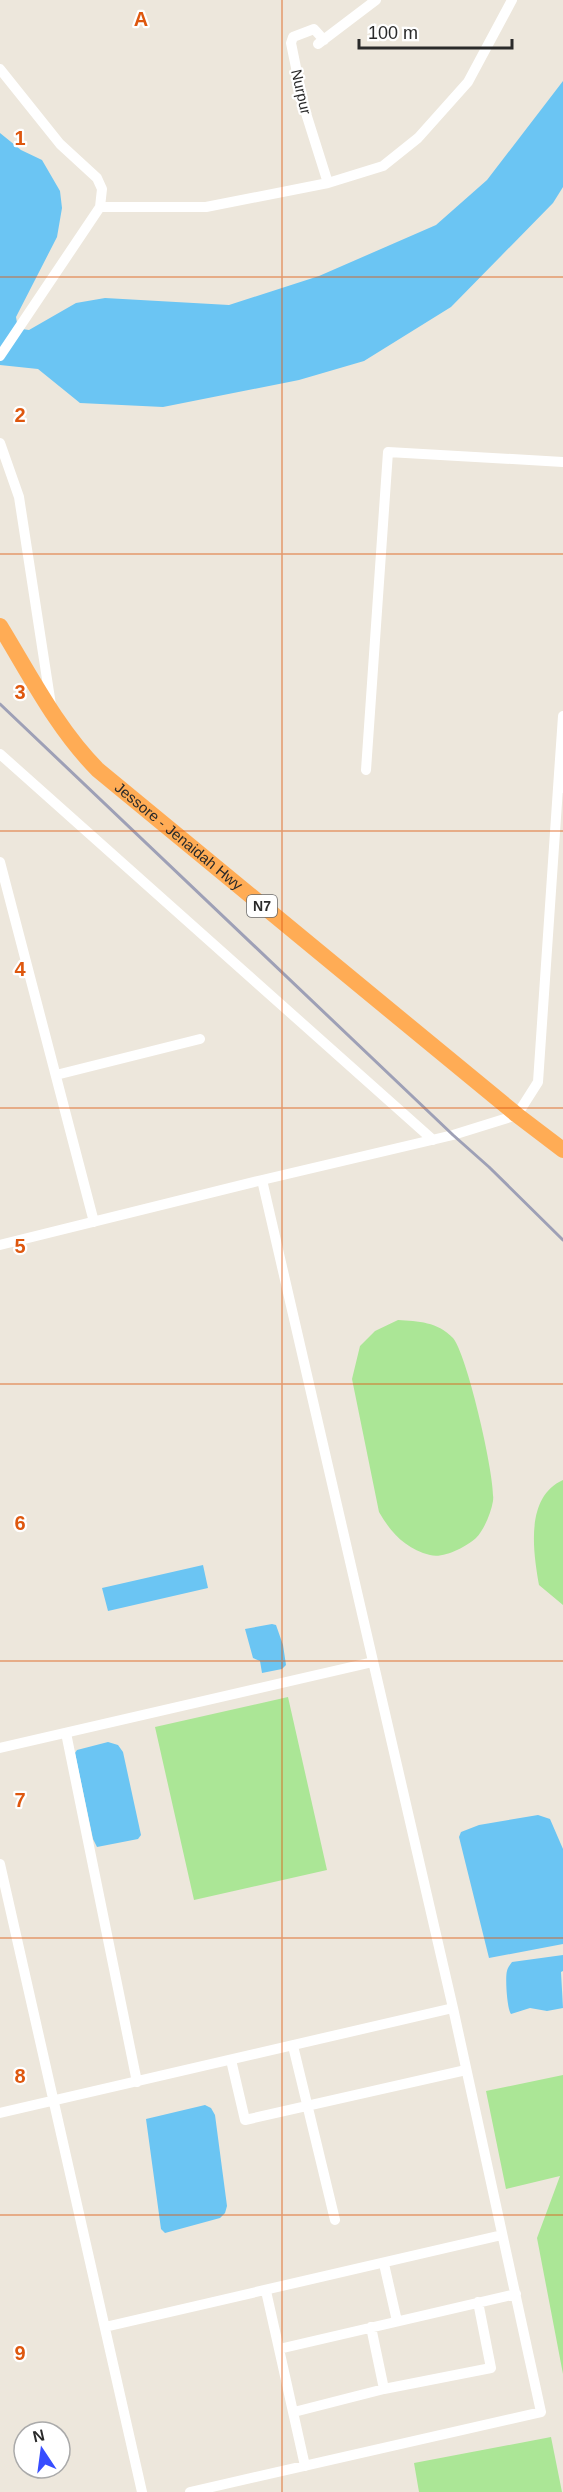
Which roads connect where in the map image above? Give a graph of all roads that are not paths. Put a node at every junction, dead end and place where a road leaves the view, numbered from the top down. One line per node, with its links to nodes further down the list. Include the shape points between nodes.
1 (376, 0): 4 (street, Nurpur, via 321,42 314,28 293,37 291,43 304,107)
2 (512, 0): 4 (street, via 468,82 418,138 383,166)
3 (0, 69): 5 (street, via 60,144 97,178 102,189)
4 (328, 183): 5 (street, via 206,207)
5 (100, 207): 6 (street)
6 (0, 356)
7 (0, 443): 10 (street, via 19,497)
8 (563, 462): 13 (street, via 388,452)
9 (0, 626): 10 (highway, Jessore - Jenaidah Hwy / N7)
10 (52, 711): 18 (highway, Jessore - Jenaidah Hwy / N7, via 80,752 98,770)
11 (563, 717): 14 (street)
12 (0, 754): 19 (street)
13 (366, 770)
14 (561, 788): 18 (street, via 538,1082)
15 (0, 862): 17 (street)
16 (200, 1039): 17 (street)
17 (56, 1075): 22 (street)
18 (517, 1115): 19 (street); 20 (highway, Jessore - Jenaidah Hwy / N7)
19 (433, 1140): 21 (street)
20 (563, 1150)
21 (262, 1180): 22 (street); 24 (street)
22 (94, 1222): 23 (street)
23 (0, 1245)
24 (374, 1662): 25 (street); 28 (street)
25 (66, 1733): 26 (street); 32 (street)
26 (0, 1748)
27 (0, 1864): 33 (street)
28 (453, 2008): 29 (street); 31 (street)
29 (293, 2046): 30 (street); 34 (street)
30 (231, 2060): 32 (street); 34 (street, via 245,2120)
31 (466, 2070): 34 (street); 37 (street)
32 (137, 2082): 33 (street)
33 (54, 2101): 35 (street); 43 (street)
34 (307, 2106): 36 (street)
35 (0, 2113)
36 (335, 2220)
37 (502, 2235): 38 (street); 40 (street)
38 (384, 2264): 39 (street); 42 (street)
39 (266, 2290): 43 (street); 45 (street)
40 (516, 2294): 41 (street); 48 (street, via 542,2412)
41 (478, 2302): 42 (street); 46 (street, via 491,2368)
42 (397, 2321): 44 (street)
43 (105, 2327): 49 (street)
44 (371, 2327): 45 (street); 46 (street)
45 (279, 2349): 47 (street)
46 (384, 2389): 47 (street)
47 (294, 2412): 48 (street)
48 (305, 2466): 50 (street)
49 (142, 2492)
50 (190, 2492)

